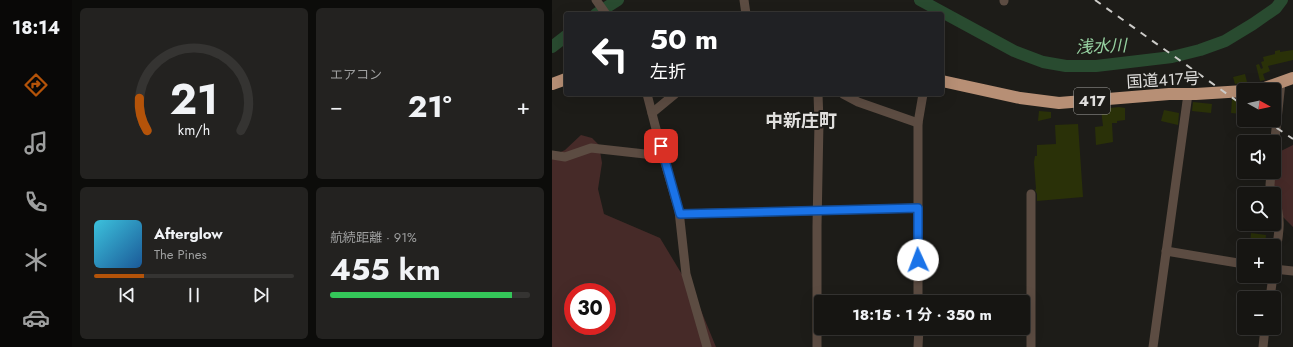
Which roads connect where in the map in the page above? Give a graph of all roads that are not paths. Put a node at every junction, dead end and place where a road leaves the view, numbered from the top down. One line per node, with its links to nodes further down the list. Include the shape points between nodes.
1 (596, 0): 3 (street)
2 (744, 0): 4 (street)
3 (605, 12)
4 (746, 12)
5 (1293, 78): 8 (highway)
6 (564, 80): 10 (highway)
7 (944, 81): 12 (highway, 国道417号 / 417, via 1020,98 1059,103)
8 (1281, 82): 9 (highway); 20 (street)
9 (1278, 83)
10 (552, 84)
11 (1237, 92): 12 (highway, 国道417号 / 417)
12 (1188, 94): 27 (street)
13 (648, 96): 18 (street)
14 (673, 96): 18 (street)
15 (818, 96): 25 (street)
16 (847, 96): 19 (street)
17 (923, 96): 19 (street)
18 (652, 113): 22 (street)
19 (918, 123): 24 (street)
20 (1275, 135)
21 (552, 155): 22 (street, via 565,157 591,148)
22 (663, 156): 26 (street)
23 (1031, 194): 37 (street)
24 (918, 208): 25 (street); 31 (street)
25 (818, 210): 26 (street); 35 (street)
26 (680, 214): 34 (street, via 686,274)
27 (1166, 252): 28 (street); 38 (street)
28 (1237, 263)
29 (1281, 270): 30 (street)
30 (1293, 272)
31 (918, 295)
32 (919, 335): 36 (street)
33 (1264, 335): 39 (street)
34 (707, 347)
35 (817, 347)
36 (918, 347)
37 (1031, 347)
38 (1153, 347)
39 (1263, 347)

